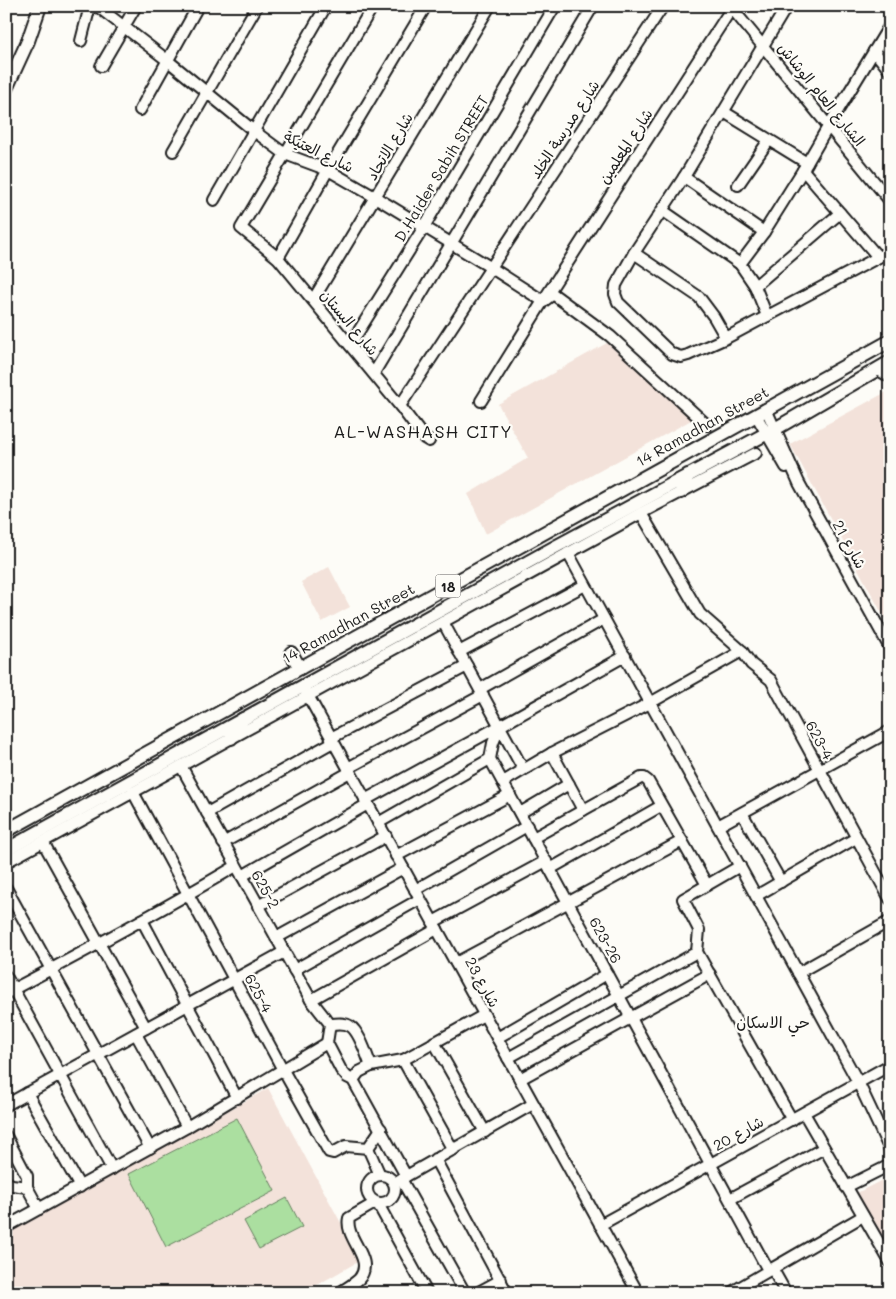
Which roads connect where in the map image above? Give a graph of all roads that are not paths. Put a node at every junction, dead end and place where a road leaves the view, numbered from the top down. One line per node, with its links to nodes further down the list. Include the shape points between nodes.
1 (40, 6): 24 (main road, via 25,50)
2 (90, 6): 18 (street)
3 (97, 6): 17 (street, شارع العتيکة)
4 (136, 6): 17 (street)
5 (198, 6): 21 (street)
6 (258, 6): 25 (street)
7 (326, 6): 29 (street)
8 (372, 6): 32 (street)
9 (426, 6): 34 (street)
10 (490, 6): 37 (street, شارع الاتحاد)
11 (555, 6): 42 (street, D.Haider Sabih STREET)
12 (593, 6): 44 (street)
13 (663, 6): 50 (street, شارع مدرسة الخلد)
14 (787, 6): 19 (street)
15 (732, 7): 19 (street, الشارع العام الوشاش); 53 (street, شارع المعلمين)
16 (890, 25): 20 (street)
17 (124, 26): 21 (street, شارع العتيکة); 22 (street)
18 (81, 41)
19 (764, 47): 27 (street); 28 (street, الشارع العام الوشاش)
20 (874, 51): 23 (street); 28 (street)
21 (167, 60): 25 (street, شارع العتيکة); 26 (street)
22 (101, 66)
23 (890, 71)
24 (6, 88)
25 (207, 93): 29 (street, شارع العتيکة); 31 (street)
26 (140, 110)
27 (724, 112): 30 (street); 35 (street)
28 (828, 125): 33 (street); 38 (street, الشارع العام الوشاش)
29 (254, 131): 32 (street, شارع العتيکة); 39 (street)
30 (769, 140): 33 (street); 36 (street)
31 (173, 151)
32 (285, 154): 34 (street, شارع العتيکة); 48 (street, شارع البستان, via 241,228)
33 (805, 167): 41 (street); 43 (street)
34 (328, 170): 37 (street, شارع العتيکة); 48 (street)
35 (684, 177): 40 (street); 43 (street)
36 (738, 185)
37 (375, 197): 42 (street, شارع العتيکة); 52 (street, شارع الاتحاد)
38 (889, 199)
39 (214, 200)
40 (662, 210): 46 (street); 49 (street)
41 (840, 213): 47 (street); 51 (street)
42 (424, 227): 44 (street, شارع العتيکة); 57 (street, D.Haider Sabih STREET)
43 (764, 232): 49 (street)
44 (451, 244): 50 (street, شارع العتيکة); 60 (street)
45 (890, 251): 47 (street)
46 (634, 253): 55 (street, via 699,297); 55 (street, via 616,285 618,302 672,354 688,356)
47 (878, 257): 54 (street)
48 (278, 258): 52 (street, شارع البستان)
49 (740, 264): 51 (street)
50 (490, 268): 53 (street, شارع العتيکة); 63 (street, شارع مدرسة الخلد)
51 (755, 286): 54 (street)
52 (313, 300): 57 (street, شارع البستان)
53 (543, 301): 62 (street, شارع المعلمين); 65 (street, via 552,294 603,331)
54 (767, 316): 55 (street)
55 (726, 338)
56 (890, 341): 64 (main road, 14 Ramadhan Street / 18)
57 (350, 345): 60 (street, شارع البستان)
58 (890, 362): 59 (main road, 18)
59 (878, 370): 61 (street); 66 (main road, 18)
60 (374, 373): 63 (street, شارع البستان)
61 (890, 377)
62 (481, 401)
63 (400, 406): 67 (street, شارع البستان, via 424,438)
64 (761, 412): 66 (street, شارع 21); 83 (main road, 14 Ramadhan Street / 18)
65 (708, 425)
66 (770, 431): 69 (main road, 18); 76 (street, شارع 21, via 786,466 798,481)
67 (429, 440)
68 (756, 453): 70 (street)
69 (688, 475): 70 (main road); 77 (main road, 18)
70 (681, 492): 71 (street)
71 (641, 513): 72 (street); 78 (street, 623-4, via 700,614)
72 (568, 553): 73 (street); 75 (street)
73 (585, 585): 74 (street); 79 (street)
74 (604, 619): 81 (street); 85 (street)
75 (443, 622): 77 (street); 79 (street)
76 (890, 648)
77 (378, 651): 84 (main road, 18)
78 (742, 651): 86 (street); 97 (street, 623-4, via 751,664 771,680)
79 (460, 652): 82 (street)
80 (291, 653): 83 (main road)
81 (625, 656): 86 (street); 88 (street)
82 (467, 666): 85 (street); 91 (street)
83 (300, 668): 111 (main road, 14 Ramadhan Street / 18)
84 (305, 691): 87 (main road, 18); 90 (street); 91 (street, شارع 23)
85 (481, 692): 88 (street); 96 (street)
86 (650, 703): 92 (street); 110 (street)
87 (244, 718): 90 (main road); 118 (main road, 18)
88 (500, 726): 93 (street); 95 (street); 102 (street)
89 (890, 731): 97 (street)
90 (231, 738): 94 (street)
91 (332, 740): 96 (street, شارع 23); 106 (street)
92 (552, 753): 95 (street); 99 (street)
93 (490, 759): 98 (street, 623-26); 108 (street)
94 (181, 766): 100 (street); 106 (street, 625-2)
95 (523, 769): 98 (street)
96 (349, 770): 102 (street, شارع 23); 117 (street)
97 (820, 770): 105 (street); 114 (street, 623-4)
98 (503, 782): 101 (street, 623-26)
99 (569, 784): 104 (street); 107 (street)
100 (133, 792): 116 (street); 129 (street, 625-4)
101 (510, 795): 107 (street, 623-26); 119 (street)
102 (366, 802): 108 (street, شارع 23); 125 (street)
103 (661, 806): 104 (street, via 648,782 641,778); 115 (street); 121 (street)
104 (583, 810): 113 (street)
105 (742, 812): 110 (street); 126 (street)
106 (207, 813): 117 (street, 625-2)
107 (520, 813): 109 (street, 623-26)
108 (378, 823): 112 (street, شارع 23)
109 (527, 826): 113 (street, 623-26); 130 (street)
110 (718, 826): 123 (street)
111 (6, 831)
112 (386, 836): 119 (street, شارع 23); 134 (street)
113 (533, 838): 121 (street, 623-26)
114 (856, 838): 126 (street); 132 (street, 623-4)
115 (682, 841): 127 (street); 133 (street)
116 (43, 842): 120 (street); 139 (street)
117 (223, 843): 122 (street, 625-2)
118 (6, 850)
119 (396, 856): 124 (street, شارع 23)
120 (6, 862)
121 (548, 865): 133 (street, 623-26); 137 (street)
122 (236, 866): 125 (street, 625-2); 129 (street)
123 (740, 866): 127 (street); 131 (street)
124 (403, 868): 130 (street, شارع 23); 138 (street)
125 (242, 876): 134 (street, 625-2)
126 (781, 882): 131 (street)
127 (708, 884): 141 (street, via 683,899 699,930)
128 (6, 888): 143 (street)
129 (188, 894): 135 (street); 149 (street, 625-4)
130 (418, 894): 137 (street, شارع 23); 144 (street)
131 (756, 896): 145 (street)
132 (890, 899)
133 (568, 902): 142 (street); 146 (street, 623-26)
134 (258, 906): 138 (street, 625-2)
135 (142, 920): 139 (street); 153 (street)
136 (890, 921): 145 (street)
137 (435, 926): 142 (street, شارع 23); 152 (street)
138 (276, 938): 140 (street, 625-2)
139 (99, 944): 143 (street); 157 (street)
140 (284, 952): 144 (street, 625-2); 149 (street)
141 (697, 952): 147 (street); 151 (street)
142 (456, 964): 154 (street, شارع 23)
143 (51, 969): 150 (street); 162 (street)
144 (294, 970): 152 (street, 625-2)
145 (798, 973): 171 (street)
146 (607, 974): 151 (street, 623-26); 159 (street)
147 (710, 974): 155 (street); 177 (street)
148 (6, 976): 150 (street)
149 (234, 980): 153 (street); 167 (street, 625-4)
150 (10, 991): 168 (street)
151 (619, 996): 155 (street, 623-26); 163 (street)
152 (311, 1000): 156 (street, 625-2)
153 (188, 1005): 157 (street); 173 (street)
154 (484, 1015): 159 (street, شارع 23); 160 (street)
155 (631, 1018): 169 (street); 188 (street, 623-26)
156 (330, 1024): 161 (street); 166 (street, via 343,1023 356,1031)
157 (146, 1028): 158 (street)
158 (136, 1034): 162 (street); 178 (street)
159 (497, 1038): 163 (street, شارع 23)
160 (434, 1042): 164 (street); 180 (street)
161 (327, 1043): 167 (street); 170 (street, via 341,1070)
162 (98, 1054): 168 (street); 182 (street)
163 (508, 1058): 169 (street, شارع 23)
164 (403, 1060): 166 (street); 185 (street)
165 (890, 1065): 171 (street, شارع 20)
166 (371, 1066): 170 (street, via 359,1072)
167 (283, 1070): 173 (street); 183 (street, 625-4, via 328,1152 333,1153 346,1146)
168 (61, 1075): 172 (street); 190 (street)
169 (520, 1079): 174 (street, شارع 23)
170 (353, 1080): 179 (street)
171 (858, 1082): 176 (street, شارع 20); 186 (street)
172 (28, 1093): 175 (street); 195 (street)
173 (237, 1098): 178 (street)
174 (533, 1104): 180 (street); 201 (street, شارع 23)
175 (6, 1105)
176 (804, 1113): 177 (street, شارع 20); 184 (street)
177 (792, 1120): 188 (street, شارع 20)
178 (187, 1127): 182 (street)
179 (381, 1130): 183 (street); 192 (street)
180 (485, 1132): 185 (street)
181 (6, 1136): 194 (street, via 27,1176)
182 (150, 1148): 190 (street)
183 (368, 1148): 191 (street)
184 (824, 1148): 196 (street); 197 (street)
185 (452, 1150): 187 (street)
186 (890, 1150)
187 (435, 1159): 192 (street); 205 (street)
188 (711, 1165): 197 (street, 623-26); 201 (street, شارع 20)
189 (890, 1165): 196 (street)
190 (112, 1169): 195 (street)
191 (380, 1175): 192 (street); 198 (street, via 372,1178 367,1187 368,1196)
192 (400, 1179): 198 (street, via 391,1200); 208 (street)
193 (6, 1182): 194 (street)
194 (27, 1187): 199 (street)
195 (80, 1187): 199 (street)
196 (846, 1187): 200 (street)
197 (730, 1199): 204 (street, 623-26)
198 (377, 1203): 206 (street, via 349,1218 348,1228 364,1258 364,1269 359,1279); 207 (street)
199 (39, 1209): 202 (street)
200 (863, 1216): 203 (street); 204 (street)
201 (600, 1225): 211 (street, شارع 23)
202 (6, 1228)
203 (890, 1262)
204 (770, 1269): 212 (street); 213 (street, 623-26)
205 (500, 1280): 209 (street); 210 (street)
206 (339, 1293)
207 (427, 1293)
208 (465, 1293)
209 (477, 1293)
210 (507, 1293)
211 (638, 1293)
212 (730, 1293)
213 (786, 1293)

